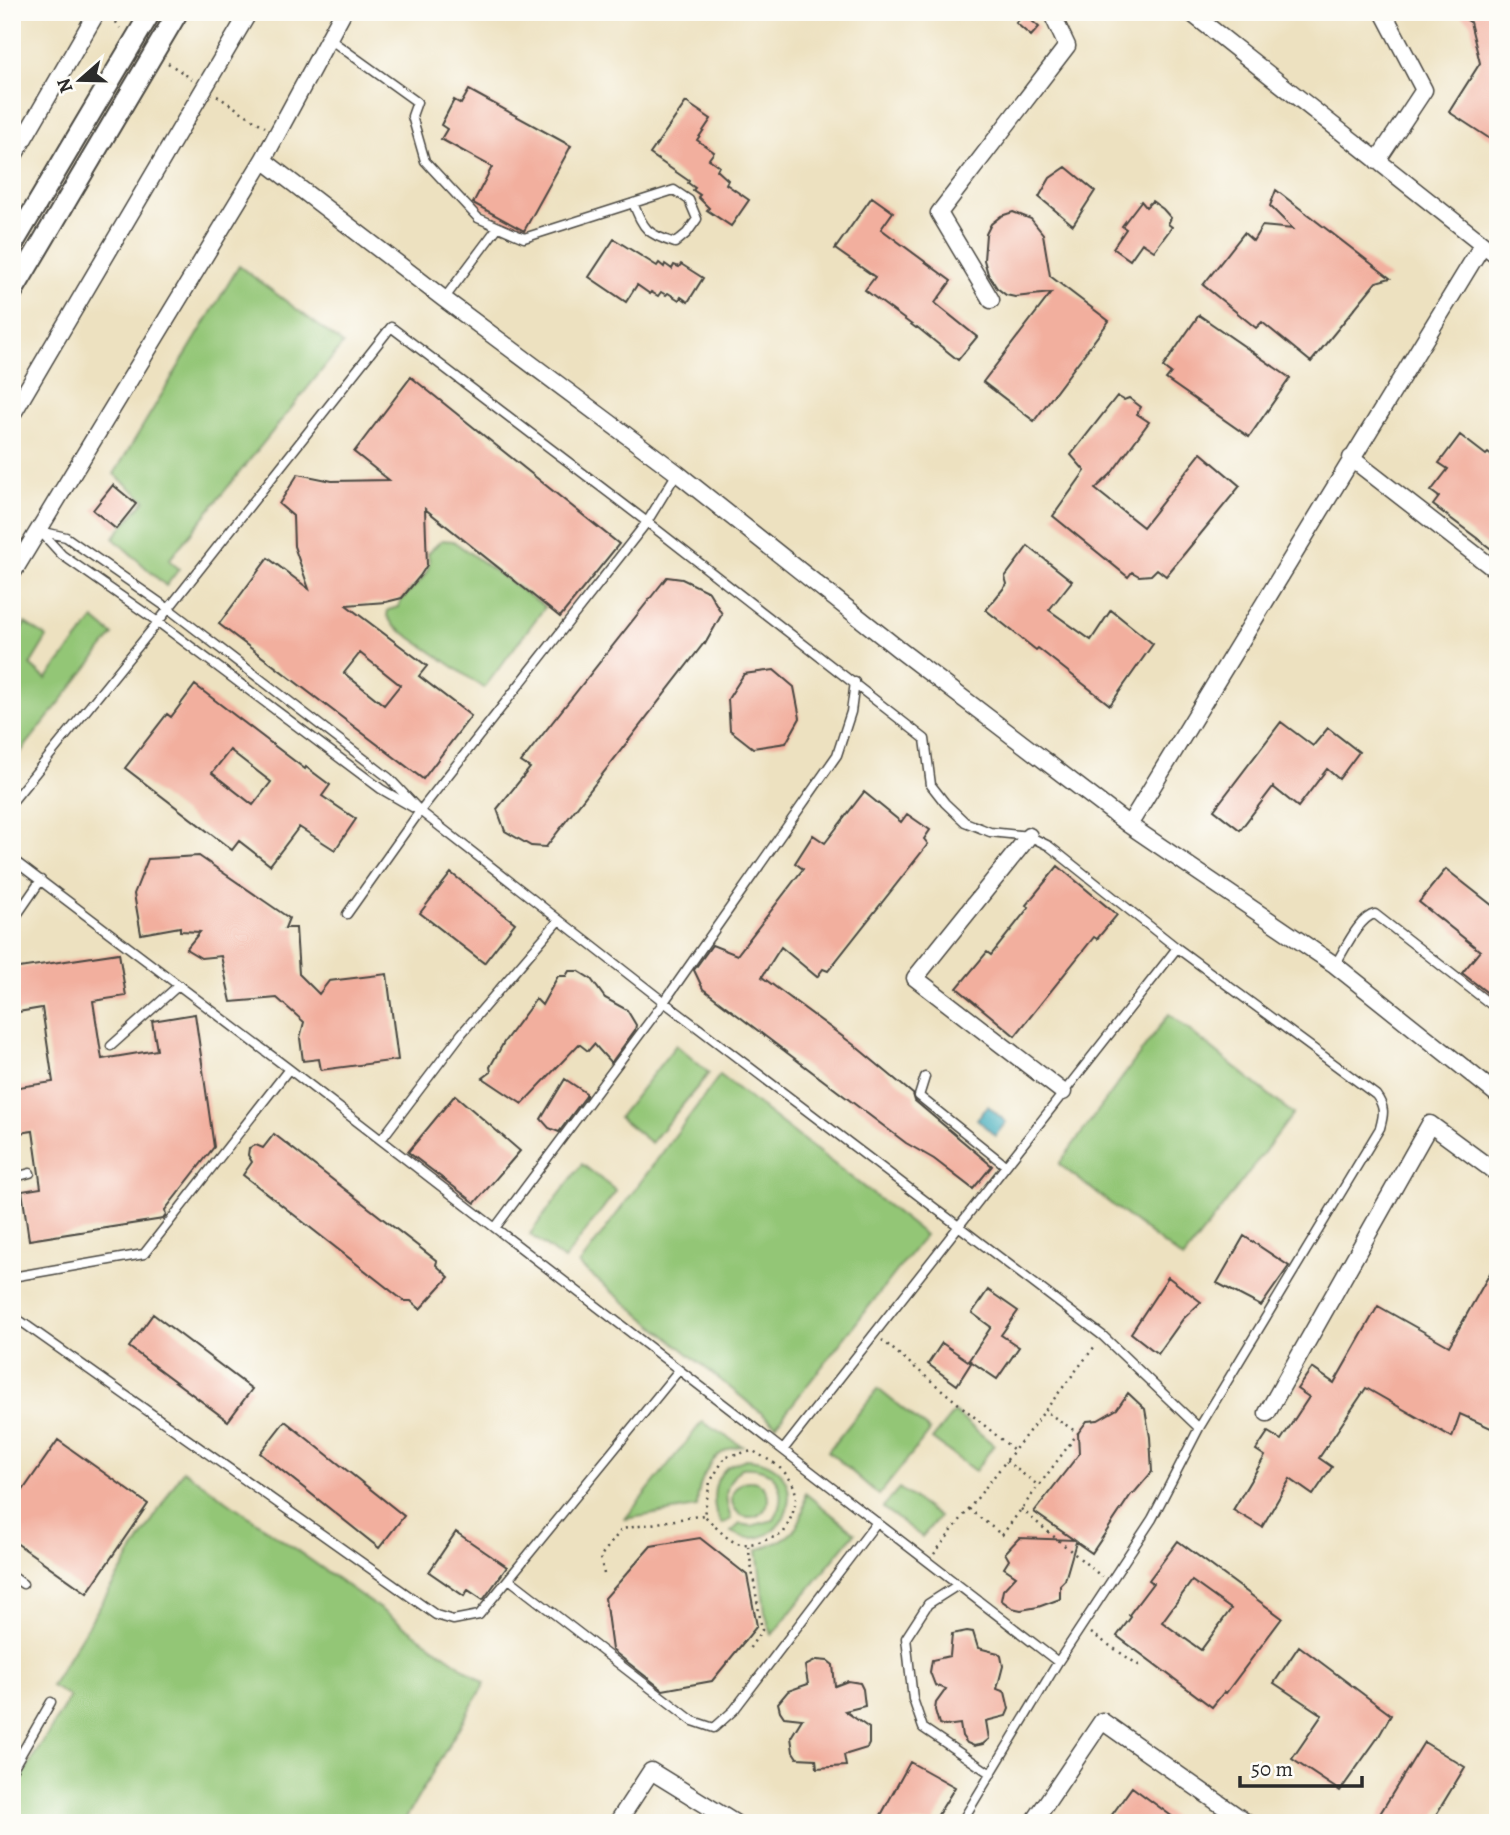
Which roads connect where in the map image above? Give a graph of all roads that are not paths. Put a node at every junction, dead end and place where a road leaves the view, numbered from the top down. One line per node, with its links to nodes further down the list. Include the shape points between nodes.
1 (97, 12): 12 (street)
2 (152, 12): 18 (street)
3 (178, 12): 20 (street)
4 (249, 12): 23 (street)
5 (343, 12): 11 (street)
6 (1051, 12): 22 (street, via 1067,46 939,213)
7 (1190, 12): 10 (street)
8 (1217, 12): 10 (street)
9 (1383, 12): 14 (street, via 1424,90)
10 (1206, 26): 14 (street)
11 (328, 38): 13 (street); 16 (lane, via 417,102 412,116 425,161 478,218)
12 (12, 159)
13 (263, 160): 21 (street); 27 (street)
14 (1377, 161): 17 (street)
15 (633, 203): 15 (lane, via 643,226 675,243 697,219 689,200 674,190); 16 (lane, via 524,238)
16 (498, 227): 21 (lane)
17 (1483, 244): 19 (street); 24 (street)
18 (12, 246)
19 (1498, 256)
20 (12, 293)
21 (444, 299): 25 (street)
22 (990, 300)
23 (12, 415)
24 (1351, 458): 28 (street); 35 (street)
25 (677, 473): 26 (lane); 35 (street)
26 (647, 522): 30 (lane, via 391,327); 32 (lane); 34 (lane)
27 (40, 531): 29 (street); 30 (lane, via 66,537); 31 (lane, via 62,555)
28 (1498, 572)
29 (12, 575)
30 (169, 609): 31 (lane); 34 (lane, via 389,778)
31 (158, 622): 33 (lane); 34 (lane, via 381,789)
32 (855, 682): 36 (lane, via 925,739 931,785 965,821 990,832); 45 (lane, via 837,755)
33 (12, 802)
34 (420, 811): 39 (lane); 40 (lane)
35 (1129, 825): 43 (street)
36 (1029, 836): 42 (lane, via 1049,846); 50 (street, via 915,978)
37 (12, 859): 38 (lane)
38 (41, 880): 41 (lane); 44 (lane)
39 (347, 914)
40 (559, 920): 45 (lane); 52 (lane, via 463,1033)
41 (12, 922)
42 (1177, 948): 50 (lane); 63 (lane, via 1376,1095 1384,1112 1380,1128)
43 (1335, 965): 46 (lane, via 1367,916 1376,914); 51 (street)
44 (179, 985): 47 (lane); 48 (lane)
45 (664, 1002): 57 (lane); 58 (lane)
46 (1498, 1010)
47 (111, 1046)
48 (289, 1069): 52 (lane); 59 (lane, via 144,1254)
49 (925, 1077): 53 (lane, via 919,1096)
50 (1063, 1092): 53 (lane)
51 (1498, 1095)
52 (381, 1140): 58 (lane)
53 (1006, 1165): 57 (lane)
54 (30, 1173): 56 (lane)
55 (1498, 1174): 62 (street, via 1430,1124)
56 (12, 1178)
57 (958, 1225): 63 (lane, via 1103,1336); 64 (lane)
58 (495, 1228): 61 (lane)
59 (12, 1278)
60 (12, 1309): 67 (lane, via 19,1320 436,1615 453,1620 479,1615)
61 (679, 1370): 64 (lane); 67 (lane)
62 (1267, 1413)
63 (1199, 1428): 70 (lane, via 1152,1519)
64 (783, 1450): 65 (lane)
65 (877, 1522): 67 (lane, via 734,1710 714,1728 693,1721); 69 (lane)
66 (12, 1576): 68 (lane)
67 (509, 1579)
68 (23, 1584)
69 (958, 1585): 70 (lane); 73 (lane, via 928,1604 906,1638 913,1699 923,1728)
70 (1058, 1662): 73 (lane)
71 (51, 1702): 72 (lane)
72 (12, 1770)
73 (991, 1774): 76 (lane)
74 (617, 1823): 75 (street, via 651,1771)
75 (735, 1823)
76 (961, 1823)
77 (1033, 1823): 78 (street, via 1102,1721)
78 (1247, 1823)

